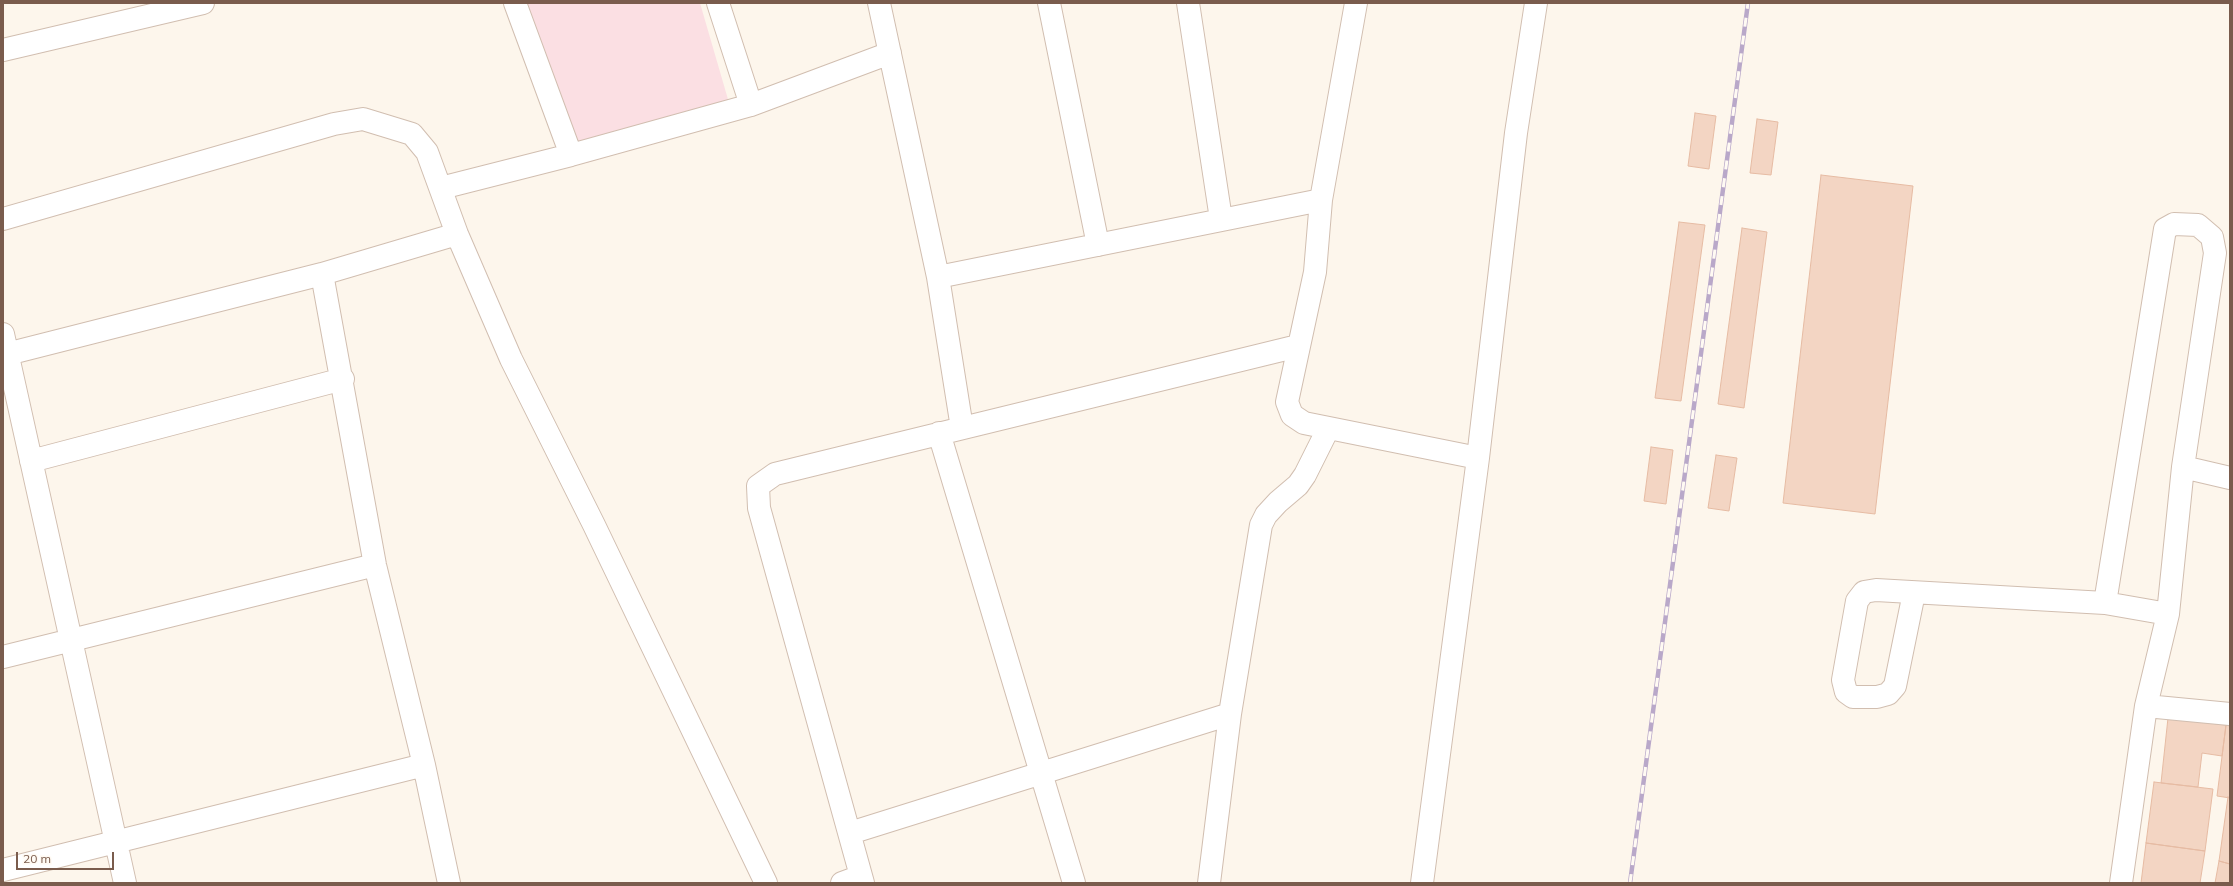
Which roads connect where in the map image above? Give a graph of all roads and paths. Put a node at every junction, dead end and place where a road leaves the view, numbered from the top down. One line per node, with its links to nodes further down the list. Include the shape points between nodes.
1 (203, 3): 9 (street)
2 (515, 3): 13 (street)
3 (718, 3): 12 (street)
4 (879, 3): 11 (street)
5 (1049, 3): 19 (street)
6 (1188, 3): 17 (street)
7 (1356, 3): 15 (street)
8 (1536, 3): 28 (street, via 1516,133)
9 (172, 6): 10 (street)
10 (3, 50)
11 (890, 53): 12 (street); 21 (street)
12 (751, 105): 13 (street)
13 (571, 155): 14 (street)
14 (442, 188): 16 (street, via 427,152 412,134 363,119 334,124); 18 (street)
15 (1321, 200): 17 (street); 22 (street, via 1315,272 1308,312)
16 (3, 219)
17 (1221, 219): 19 (street)
18 (457, 234): 20 (street); 49 (street, via 511,358)
19 (1098, 245): 21 (street)
20 (322, 274): 23 (street); 24 (street)
21 (938, 277): 25 (street)
22 (1298, 346): 25 (street); 26 (street, via 1287,402 1292,415 1304,423)
23 (5, 347): 29 (street)
24 (343, 380): 29 (street); 32 (street)
25 (962, 428): 27 (street)
26 (1328, 429): 28 (street); 39 (street, via 1302,480 1266,514 1261,525)
27 (939, 433): 42 (street); 43 (street, via 775,474 758,486 759,508)
28 (1478, 458): 52 (street)
29 (31, 461): 36 (street)
30 (2183, 467): 31 (street); 34 (street, via 2215,253 2212,238 2198,225 2174,224 2166,229); 35 (street)
31 (2230, 478)
32 (375, 565): 36 (street); 41 (street)
33 (1914, 592): 33 (street, via 1895,686 1888,694 1877,697 1853,697 1846,692 1843,680 1857,601 1864,592 1876,590); 34 (street)
34 (2105, 604): 35 (street)
35 (2168, 614): 38 (street)
36 (71, 641): 37 (street); 44 (street)
37 (3, 657)
38 (2146, 706): 40 (street); 53 (street)
39 (1230, 714): 42 (street); 51 (street)
40 (2230, 714)
41 (424, 765): 44 (street); 48 (street)
42 (1040, 772): 43 (street); 50 (street)
43 (850, 833): 46 (street)
44 (115, 842): 45 (street); 47 (street)
45 (3, 870)
46 (855, 881)
47 (125, 883)
48 (449, 883)
49 (766, 883)
50 (1074, 883)
51 (1209, 883)
52 (1422, 883)
53 (2121, 883)

